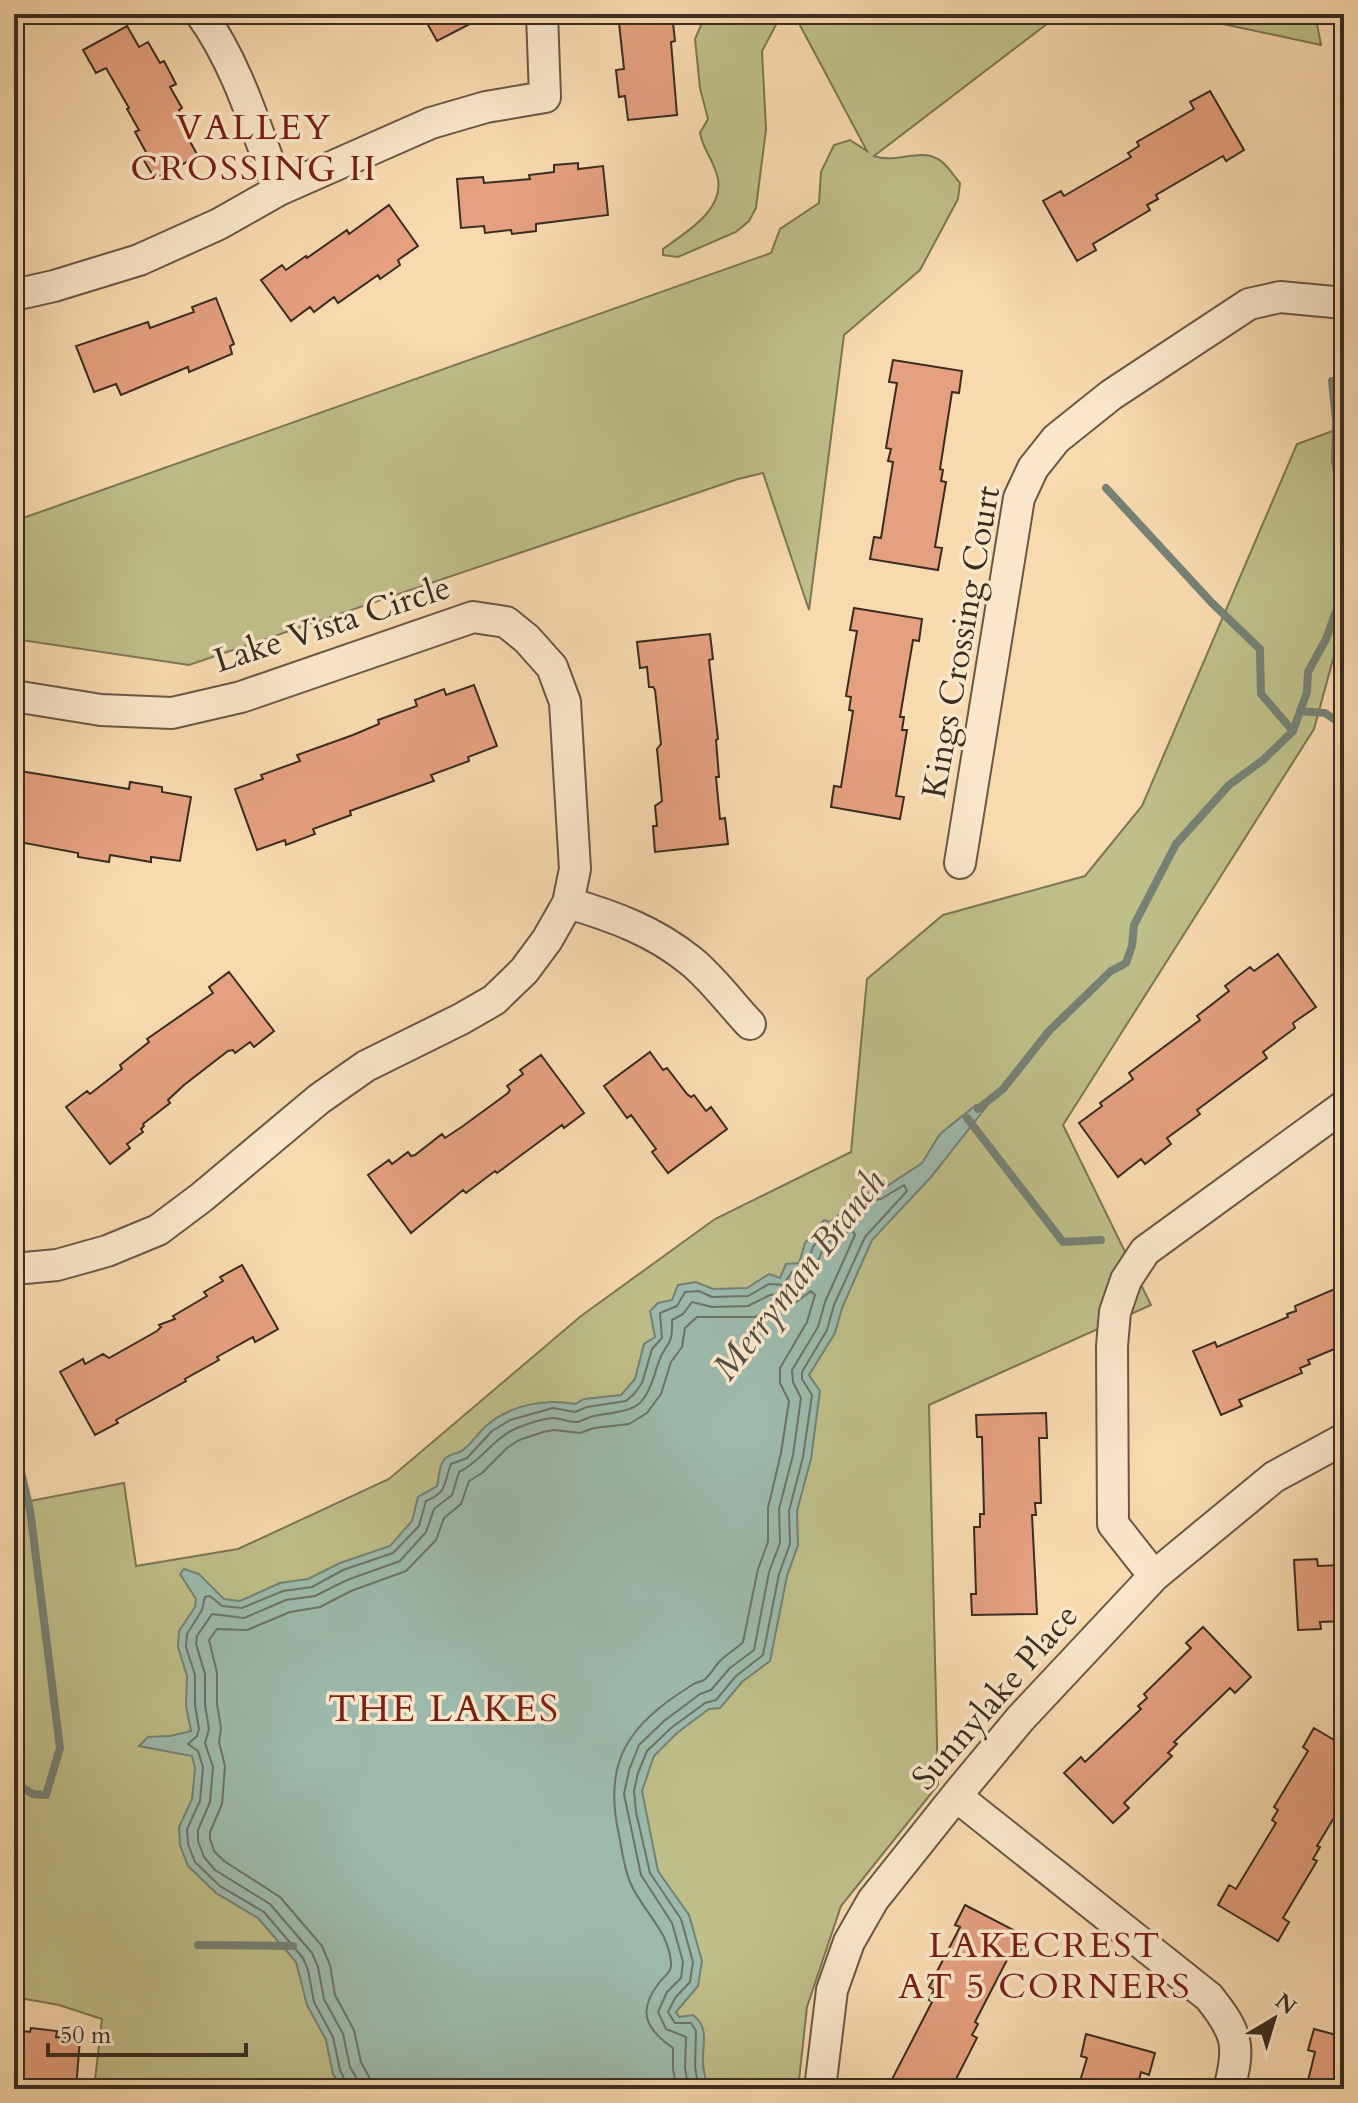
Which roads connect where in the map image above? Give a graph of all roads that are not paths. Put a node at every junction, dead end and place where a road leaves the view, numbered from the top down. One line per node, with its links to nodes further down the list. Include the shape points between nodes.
1 (201, 14): 3 (street, via 237,75)
2 (542, 14): 3 (street, via 545,97 431,123)
3 (279, 190): 4 (street, via 139,260)
4 (14, 295)
5 (1344, 303): 7 (street, Kings Crossing Court, via 1280,297 1249,304 1102,402 1056,439 1033,468 1019,498)
6 (14, 696): 8 (street, Lake Vista Circle, via 101,710 172,713 241,697 473,617 506,622 552,667 565,702 575,869)
7 (960, 863)
8 (568, 903): 9 (street, via 620,918 657,937 692,962); 11 (street, Lake Vista Circle, via 524,971 494,1000 366,1066 158,1230 57,1265)
9 (750, 1024)
10 (1344, 1106): 13 (street, via 1145,1251 1126,1280 1115,1312 1112,1346 1113,1524)
11 (14, 1269)
12 (1344, 1439): 13 (street, Sunnylake Place, via 1274,1477)
13 (1154, 1576): 14 (street, Sunnylake Place)
14 (956, 1796): 15 (street, Sunnylake Place, via 873,1900 849,1942 832,1990); 16 (street, via 1209,1997 1230,2023 1236,2045)
15 (820, 2089)
16 (1229, 2089)

